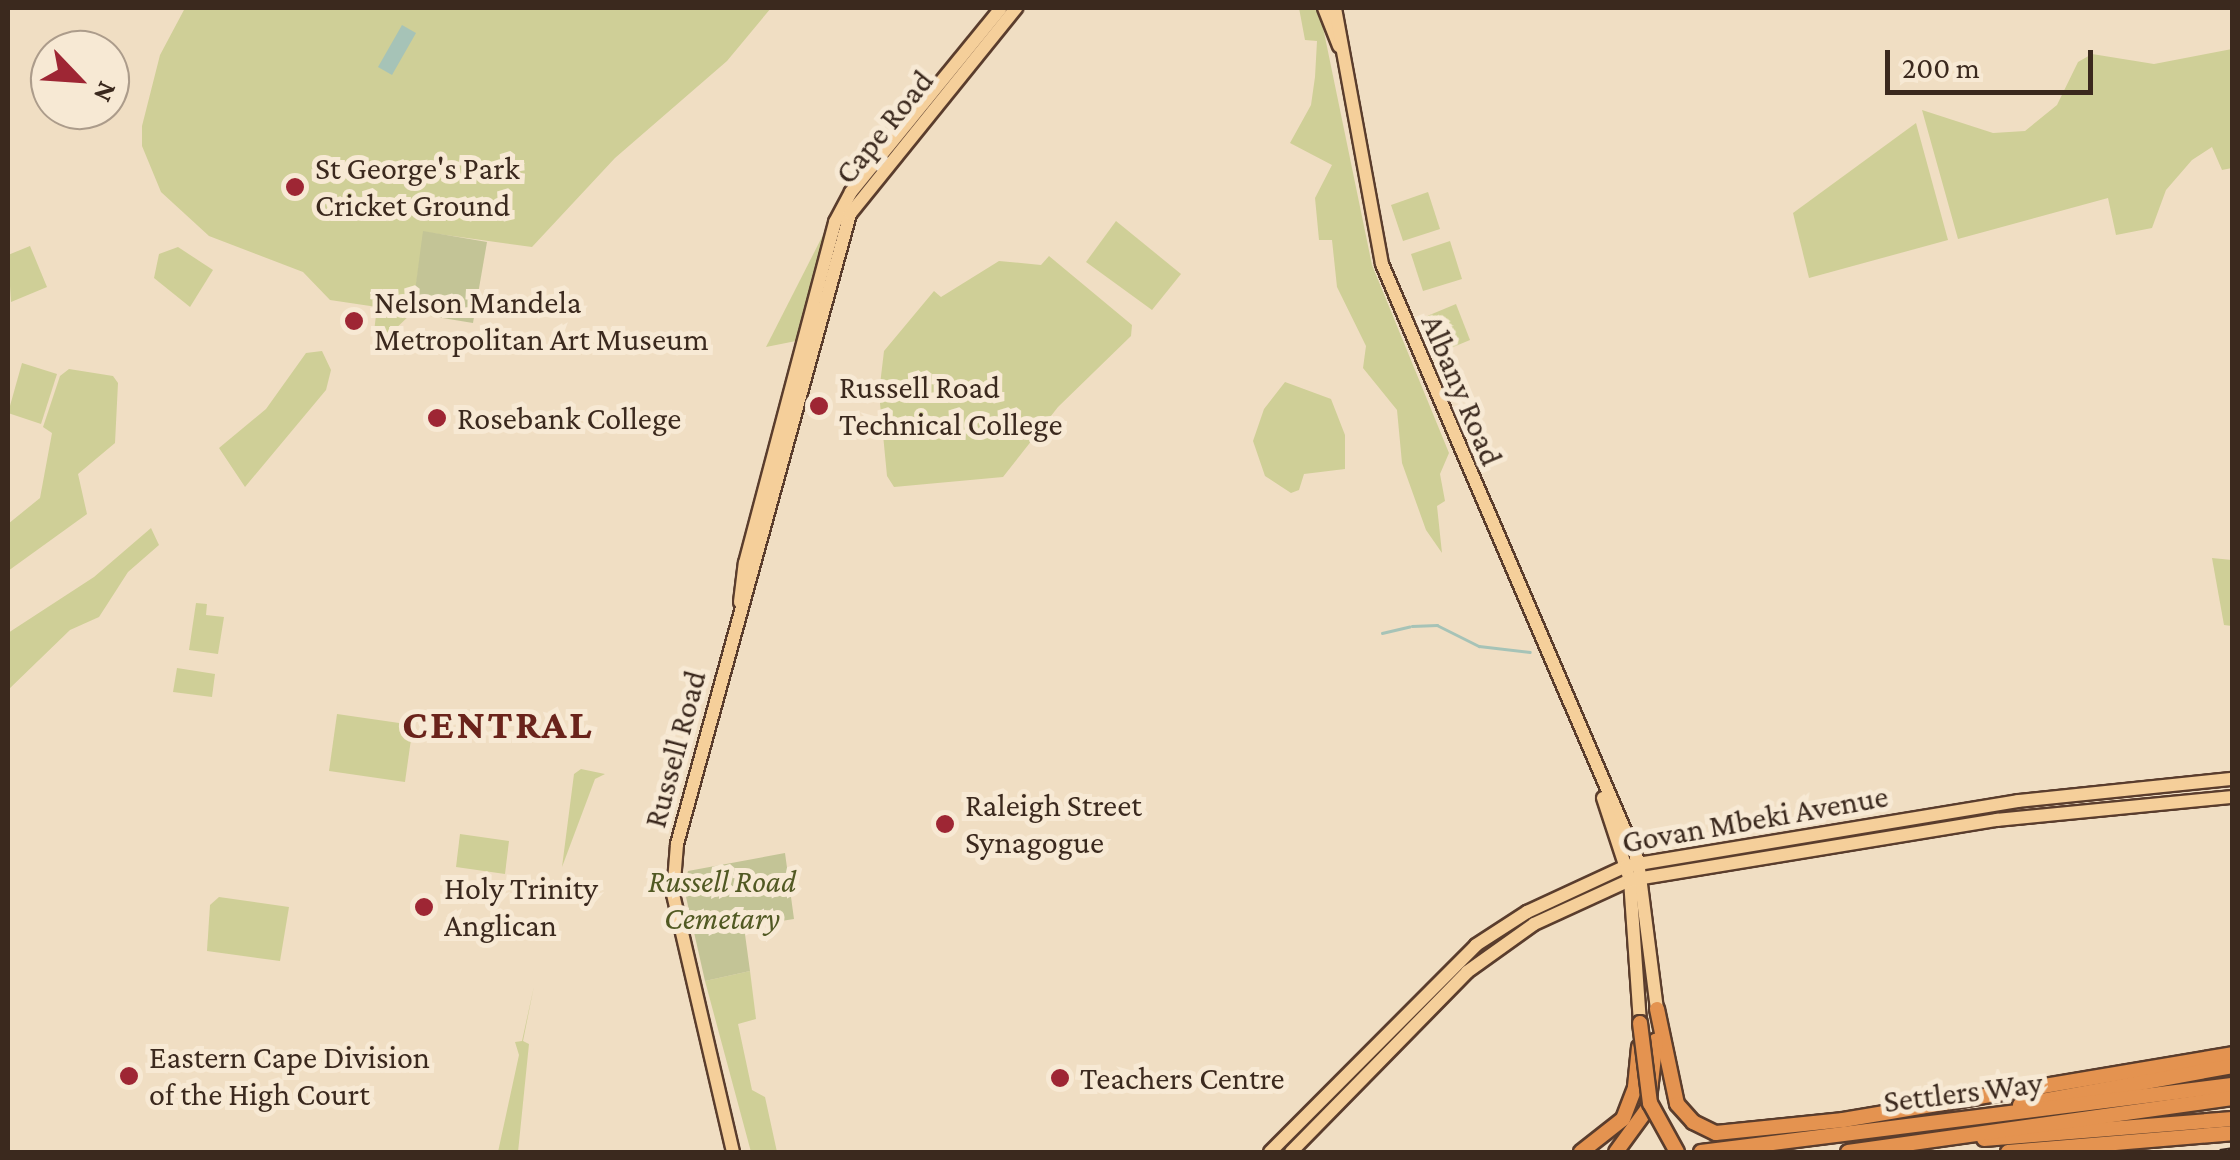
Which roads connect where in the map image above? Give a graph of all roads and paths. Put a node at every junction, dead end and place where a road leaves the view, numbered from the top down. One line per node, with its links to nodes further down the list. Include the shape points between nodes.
1 (1001, 8): 6 (main road, Cape Road, via 847,197)
2 (1016, 8): 6 (main road, Cape Road, via 856,204)
3 (1324, 8): 5 (main road, Albany Road)
4 (1335, 8): 5 (main road, Albany Road)
5 (1342, 53): 9 (main road, Albany Road, via 1371,221 1394,302 1582,734)
6 (804, 356): 15 (main road, Russell Road, via 741,579 672,869)
7 (2232, 779): 9 (main road, Govan Mbeki Avenue, via 2018,800)
8 (2232, 797): 9 (main road, Govan Mbeki Avenue, via 1997,820)
9 (1634, 870): 10 (main road, Albany Road); 11 (main road, Albany Road); 24 (main road, Govan Mbeki Avenue, via 1528,912 1476,946); 25 (main road, Govan Mbeki Avenue, via 1498,947)
10 (1657, 1009): 12 (highway)
11 (1640, 1022): 26 (highway, bridge, via 1630,1104 1615,1130); 28 (highway, bridge, via 1650,1104)
12 (1659, 1042): 13 (highway, via 1678,1104 1708,1130 1730,1134); 27 (highway, bridge, via 1648,1108)
13 (2232, 1054)
14 (2232, 1066): 19 (highway, via 2084,1090)
15 (718, 1084): 22 (main road, Russell Road); 23 (main road, Russell Road)
16 (2232, 1085): 19 (highway, Settlers Way)
17 (2232, 1098): 21 (highway, Settlers Way)
18 (2232, 1120): 21 (highway)
19 (1937, 1124): 29 (highway, Settlers Way)
20 (2232, 1134): 31 (highway)
21 (1940, 1142): 30 (highway, Settlers Way)
22 (733, 1152)
23 (741, 1152)
24 (1270, 1152)
25 (1291, 1152)
26 (1582, 1152)
27 (1616, 1152)
28 (1677, 1152)
29 (1701, 1152)
30 (1848, 1152)
31 (2008, 1152)

